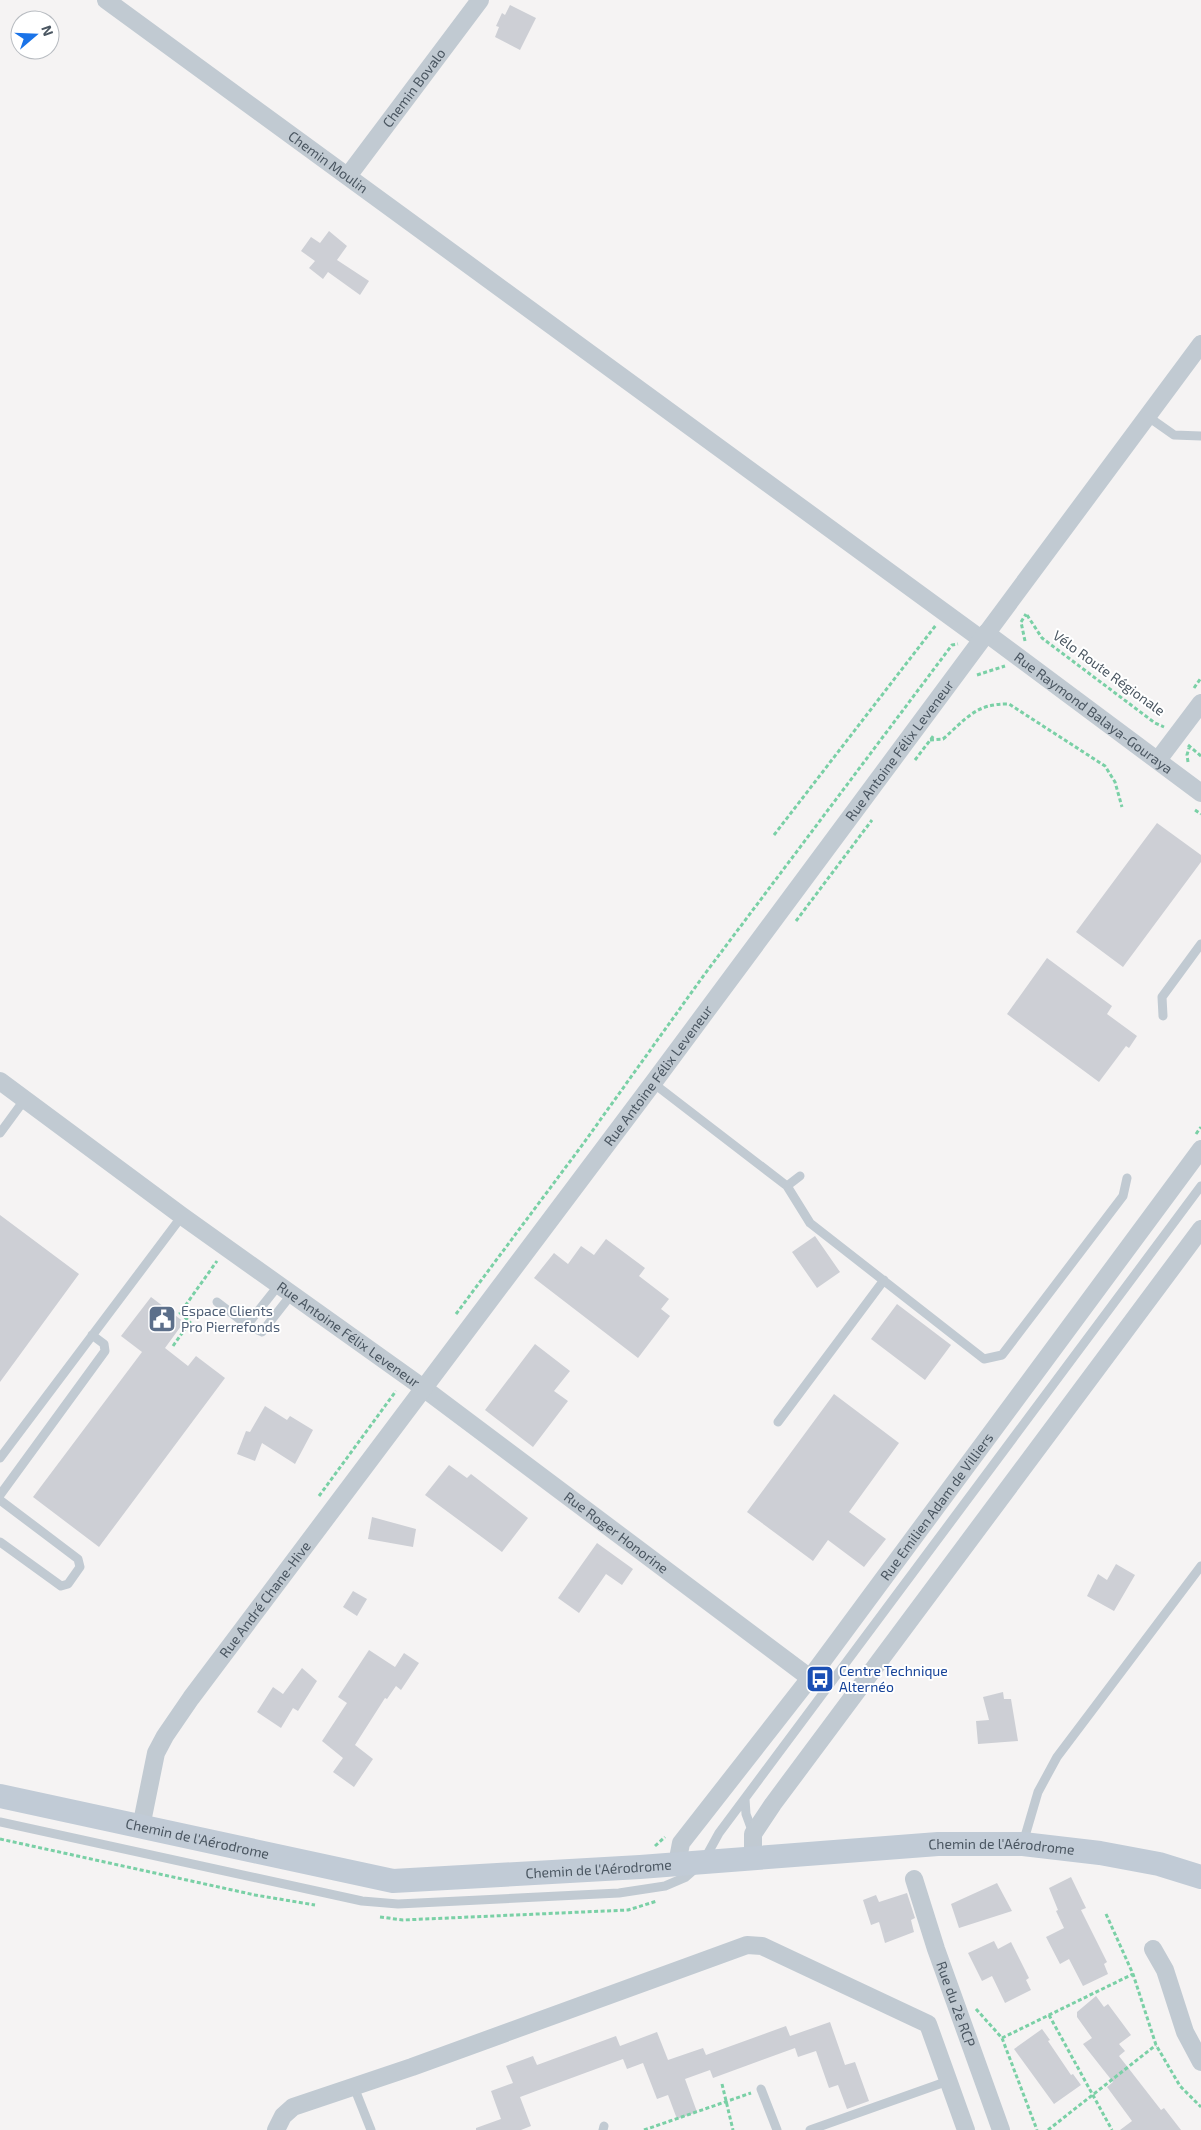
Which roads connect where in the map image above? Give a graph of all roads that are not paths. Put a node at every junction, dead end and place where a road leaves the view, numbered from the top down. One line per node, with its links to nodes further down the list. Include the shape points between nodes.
1 (106, 0): 3 (street, Chemin Moulin)
2 (480, 0): 3 (street, Chemin Bovalo)
3 (348, 176): 7 (street, Chemin Moulin)
4 (1201, 344): 5 (street, Rue Antoine Félix Leveneur)
5 (1148, 416): 6 (lane, via 1174,436); 8 (street, Rue Antoine Félix Leveneur)
6 (1201, 436)
7 (946, 613): 8 (street, Rue Raymond Balaya-Gouraya)
8 (984, 636): 10 (street, Rue Raymond Balaya-Gouraya); 15 (street, Rue Antoine Félix Leveneur)
9 (1196, 698): 10 (street)
10 (1158, 760): 11 (street, Rue Raymond Balaya-Gouraya)
11 (1197, 801)
12 (1201, 944): 13 (lane, via 1162,997)
13 (1163, 1016)
14 (0, 1081): 16 (street, Rue Antoine Félix Leveneur)
15 (653, 1083): 21 (lane); 30 (street, Rue Antoine Félix Leveneur)
16 (25, 1099): 17 (lane); 23 (street, Rue Antoine Félix Leveneur)
17 (0, 1133)
18 (1201, 1149): 37 (street, Rue Emilien Adam de Villiers)
19 (800, 1176): 21 (lane)
20 (1127, 1178): 25 (lane, via 1123,1196 1002,1354 984,1359)
21 (787, 1186): 25 (lane, via 810,1223)
22 (1201, 1186): 39 (lane)
23 (182, 1216): 26 (street, Rue Antoine Félix Leveneur); 29 (lane)
24 (1201, 1229): 42 (street)
25 (884, 1280): 31 (lane)
26 (285, 1291): 28 (lane); 28 (lane, via 262,1332); 30 (street, Rue Antoine Félix Leveneur)
27 (217, 1302): 28 (lane)
28 (247, 1325)
29 (92, 1335): 32 (lane); 33 (lane, via 104,1344 105,1351)
30 (422, 1387): 37 (street, Rue Roger Honorine); 41 (street, Rue André Chane-Hive, via 164,1736 156,1752)
31 (778, 1422)
32 (0, 1458)
33 (0, 1494)
34 (0, 1500): 35 (lane, via 78,1559 80,1567 68,1584 60,1586)
35 (0, 1542)
36 (1201, 1566): 43 (lane, via 1057,1757 1038,1792)
37 (810, 1678): 46 (street, Rue Emilien Adam de Villiers, via 681,1844)
38 (0, 1796): 41 (main road, Chemin de l'Aérodrome)
39 (745, 1799): 42 (lane); 45 (lane, via 718,1833)
40 (0, 1822): 45 (lane, via 362,1901 398,1904 665,1886 686,1877)
41 (141, 1827): 46 (main road, Chemin de l'Aérodrome, via 393,1881)
42 (753, 1834): 44 (street)
43 (1023, 1844): 44 (main road, Chemin de l'Aérodrome, via 938,1844); 47 (main road, Chemin de l'Aérodrome, via 1100,1853 1159,1864)
44 (752, 1858): 45 (main road, Chemin de l'Aérodrome)
45 (703, 1862): 46 (main road, Chemin de l'Aérodrome)
46 (677, 1864)
47 (1201, 1877)
48 (914, 1879): 59 (street, Rue du 2è RCP)
49 (1153, 1949): 50 (street, via 1165,1970 1185,2032)
50 (1201, 2062)
51 (948, 2080): 52 (street, via 928,2024 762,1946 747,1945); 57 (lane); 58 (street)
52 (354, 2086): 54 (street, via 293,2107 283,2116); 55 (lane)
53 (761, 2089): 56 (lane)
54 (276, 2130)
55 (371, 2130)
56 (777, 2130)
57 (810, 2130)
58 (966, 2130)
59 (1001, 2130)

